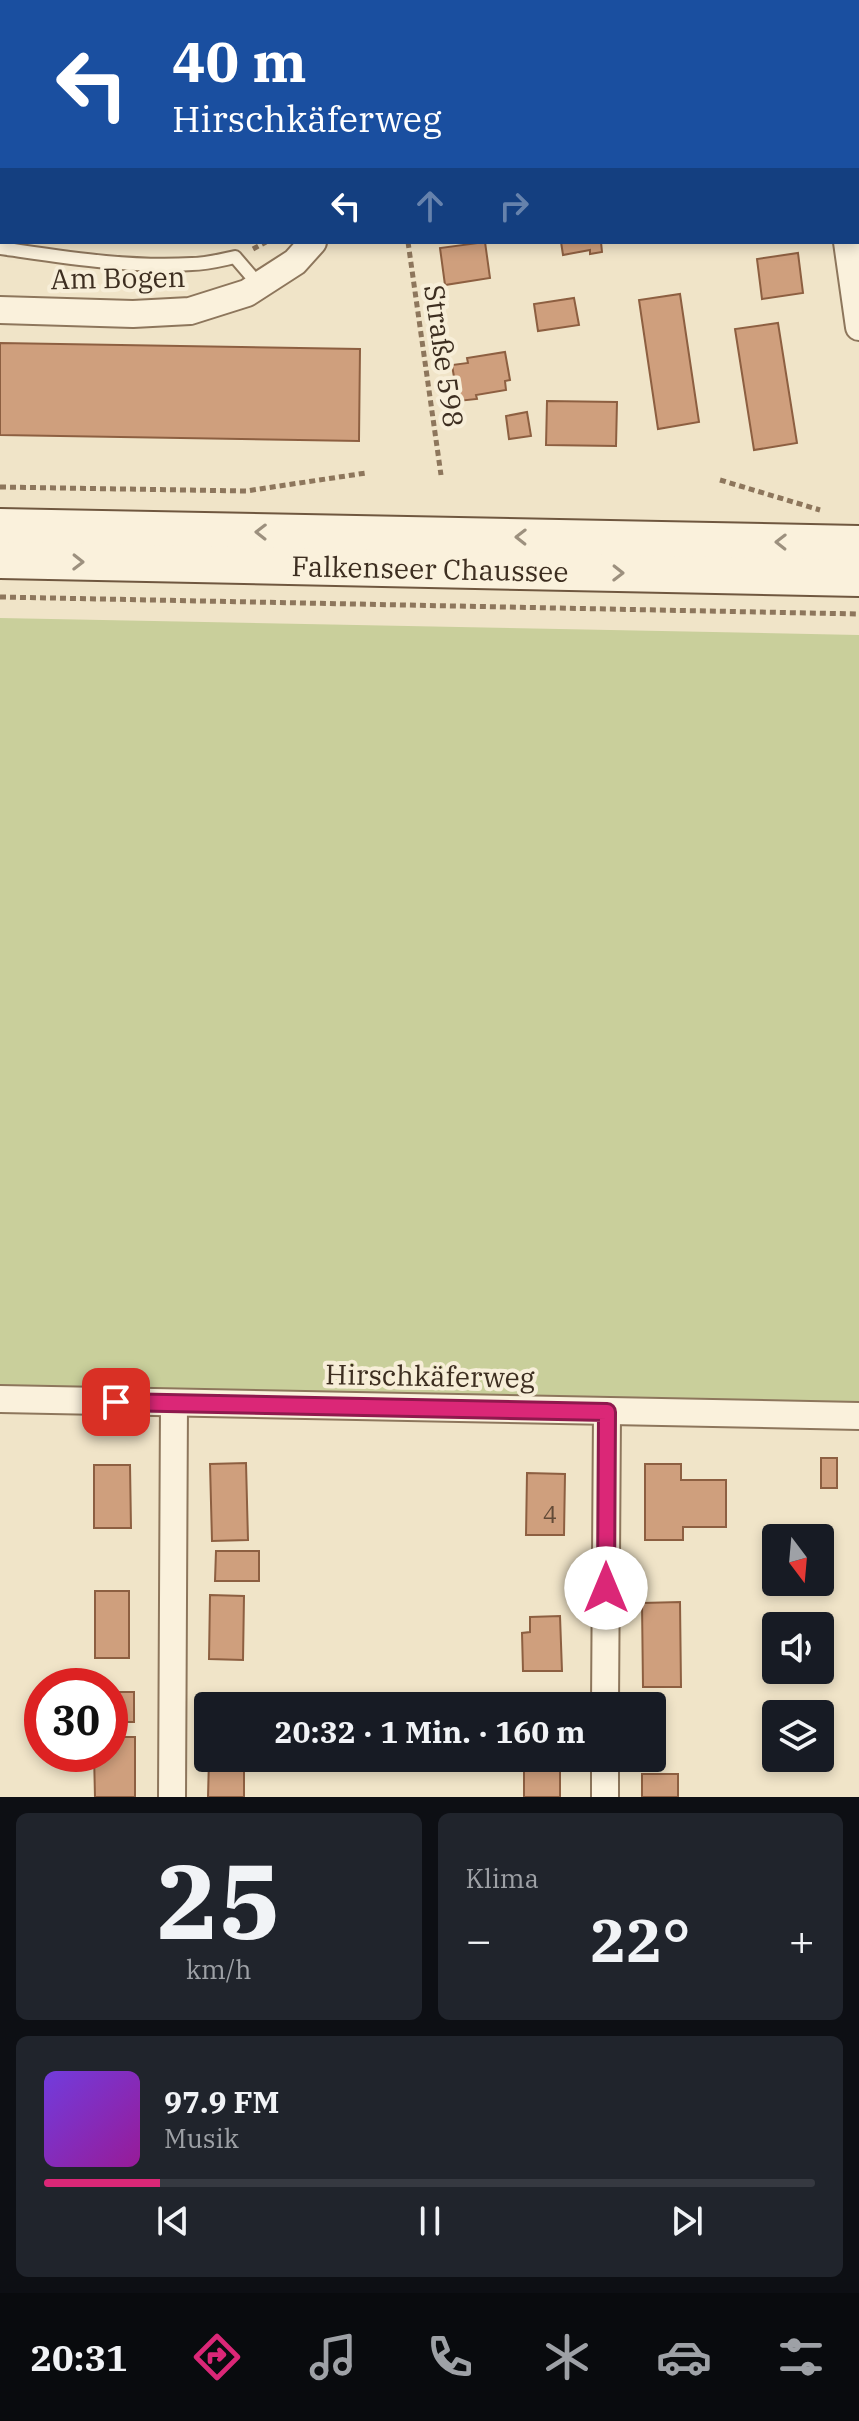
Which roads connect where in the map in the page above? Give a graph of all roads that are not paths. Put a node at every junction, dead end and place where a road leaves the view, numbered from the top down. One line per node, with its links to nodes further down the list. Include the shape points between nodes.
1 (311, 244): 4 (street, Am Bogen, via 295,262)
2 (847, 244): 6 (street)
3 (0, 248): 4 (lane, via 148,264 235,257)
4 (259, 285): 5 (street, Am Bogen, via 190,311)
5 (0, 310)
6 (859, 327)
7 (0, 527): 8 (main road, Falkenseer Chaussee, one-way to 7)
8 (859, 544)
9 (0, 560): 10 (main road, Falkenseer Chaussee, one-way to 10)
10 (859, 578)
11 (0, 1399): 12 (street, Hirschkäferweg)
12 (174, 1403): 13 (street, Hirschkäferweg); 17 (street)
13 (607, 1412): 14 (street, Hirschkäferweg); 15 (street)
14 (859, 1416)
15 (605, 1692)
16 (605, 1772): 18 (street)
17 (172, 1797)
18 (605, 1797)

